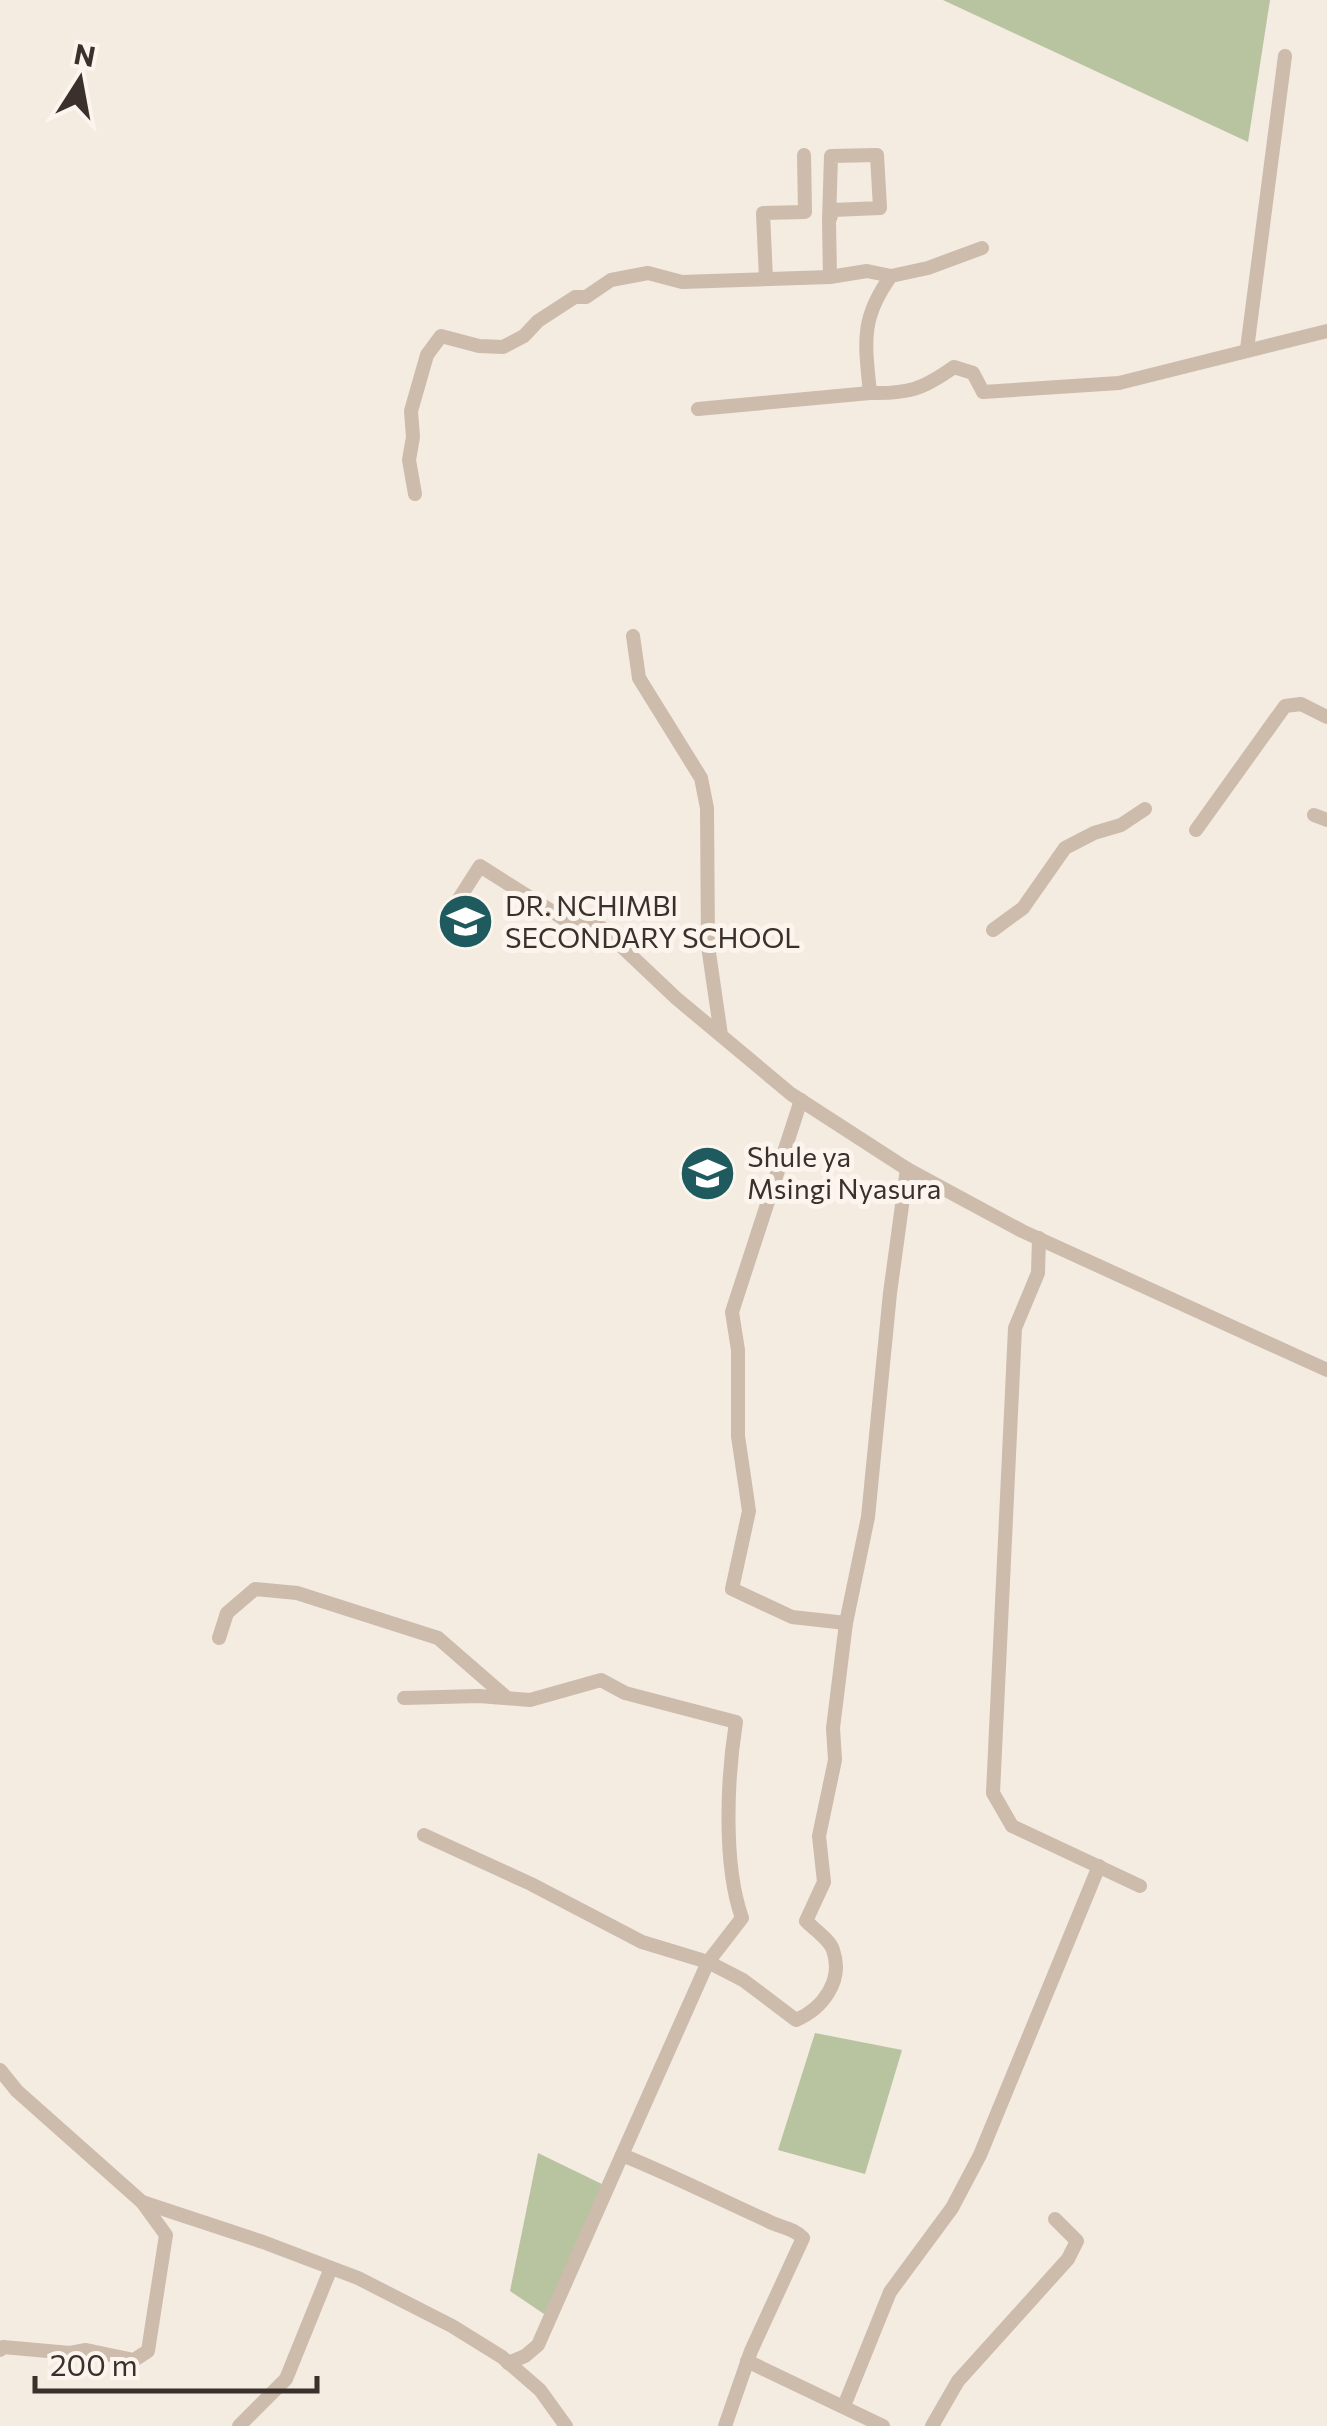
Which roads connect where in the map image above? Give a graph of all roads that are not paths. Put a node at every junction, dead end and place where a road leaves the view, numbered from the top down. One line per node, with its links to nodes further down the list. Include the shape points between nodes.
1 (1285, 56): 9 (street)
2 (804, 155): 7 (street, via 805,212 763,213)
3 (829, 221): 3 (street, via 834,210 880,208 877,155 831,156); 6 (street)
4 (982, 248): 5 (street)
5 (892, 276): 6 (street, via 867,271); 10 (street, via 867,319)
6 (830, 277): 7 (street)
7 (766, 279): 12 (street, via 682,282 648,273 575,297 503,347 440,336 411,410)
8 (1327, 331): 9 (street)
9 (1247, 349): 10 (street, via 1120,383 983,392 972,373 954,367 906,394)
10 (870, 393): 11 (street)
11 (698, 409)
12 (416, 494)
13 (633, 636): 19 (street, via 640,678 700,778 708,808 708,946)
14 (1327, 717): 16 (street, via 1301,704 1285,706)
15 (1145, 809): 18 (street, via 1065,848 1023,908)
16 (1196, 830)
17 (455, 905): 19 (street, via 480,866 572,924 602,928)
18 (993, 930)
19 (721, 1035): 20 (street)
20 (801, 1100): 21 (street); 24 (street, via 732,1312 749,1510 732,1589 792,1617)
21 (907, 1169): 22 (street); 24 (street, via 868,1518)
22 (1039, 1238): 23 (street); 31 (street, via 1038,1273 1015,1328 993,1793 1012,1826)
23 (1327, 1370)
24 (846, 1623): 33 (street, via 835,1760 819,1836 824,1882 806,1922 833,1947 834,1986 814,2012 796,2020)
25 (219, 1638): 26 (street, via 227,1613 244,1596 255,1589 279,1590 438,1638)
26 (474, 1670): 27 (street); 29 (street)
27 (480, 1696): 28 (street); 29 (street)
28 (404, 1698)
29 (508, 1699): 33 (street, via 530,1700 601,1680 625,1693 736,1722 729,1768 732,1890 742,1918)
30 (424, 1835): 33 (street, via 642,1942)
31 (1099, 1866): 32 (street); 42 (street, via 980,2154 952,2208 890,2292)
32 (1140, 1886)
33 (708, 1962): 35 (street)
34 (0, 2070): 36 (street)
35 (622, 2155): 40 (street, via 794,2228 803,2238); 41 (street, via 538,2345)
36 (142, 2202): 38 (street); 39 (street, via 166,2235 148,2351 134,2360 86,2350)
37 (1056, 2218): 47 (street, via 1077,2242 1068,2258 958,2381)
38 (331, 2268): 41 (street, via 452,2326); 43 (street, via 286,2379)
39 (0, 2350)
40 (748, 2362): 42 (street); 45 (street)
41 (508, 2363): 44 (street, via 540,2390)
42 (844, 2406): 46 (street)
43 (239, 2426)
44 (566, 2426)
45 (725, 2426)
46 (883, 2426)
47 (932, 2426)

